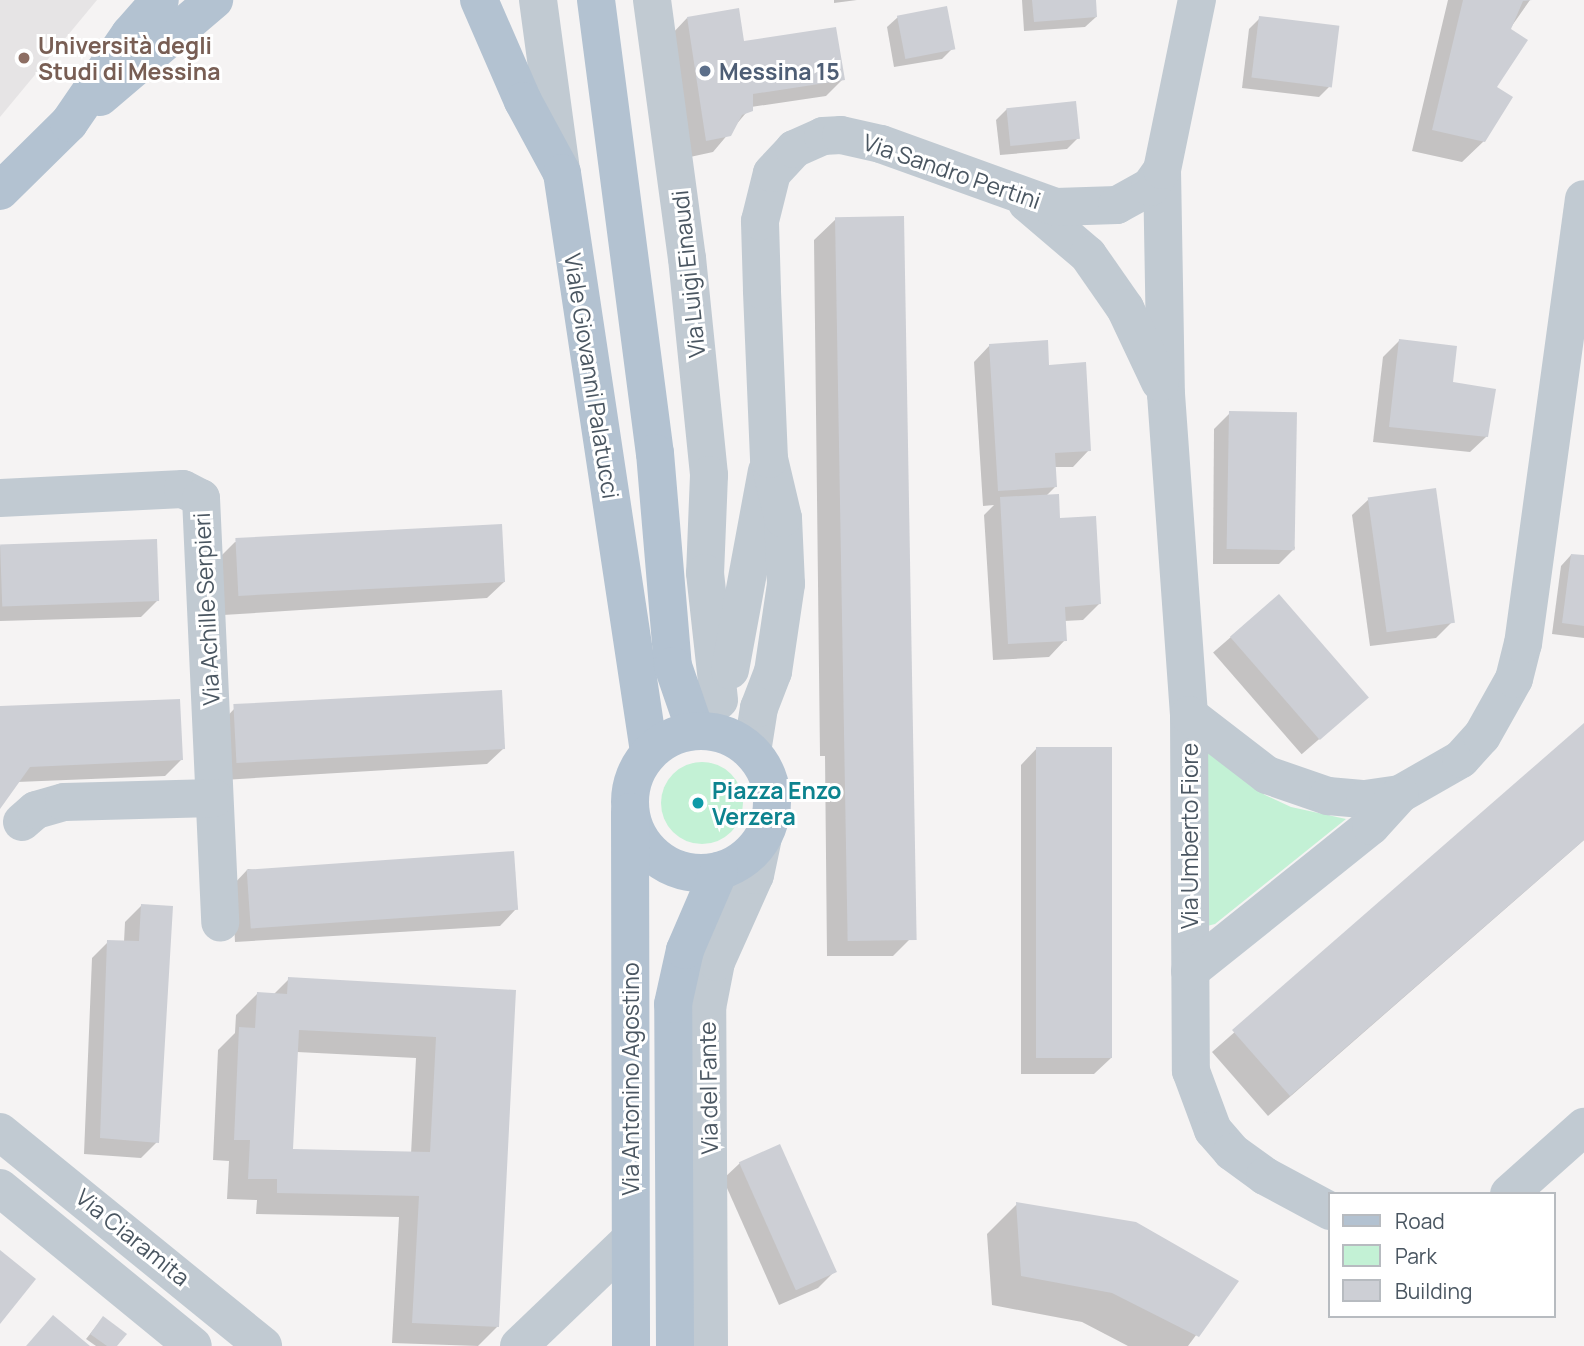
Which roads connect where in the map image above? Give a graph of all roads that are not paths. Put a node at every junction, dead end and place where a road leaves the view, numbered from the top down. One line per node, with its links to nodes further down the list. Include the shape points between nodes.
1 (160, 0): 8 (main road, via 130,34)
2 (214, 0): 8 (main road)
3 (479, 0): 10 (main road, via 523,101)
4 (538, 0): 10 (street, Viale Giovanni Palatucci)
5 (596, 0): 21 (main road, Viale Giovanni Palatucci, via 655,453 673,666)
6 (652, 0): 17 (street, Via Luigi Einaudi, via 687,258 709,475)
7 (1197, 0): 9 (street)
8 (69, 123): 11 (main road)
9 (1162, 170): 12 (street, Via Sandro Pertini, via 1136,197 1098,209 1056,207); 14 (street, Via Umberto Fiore)
10 (562, 173): 23 (main road, Viale Giovanni Palatucci)
11 (0, 191)
12 (1017, 195): 14 (street, Via Umberto Fiore, via 1088,255 1125,308); 15 (street, Via Sandro Pertini, via 860,137 823,136 794,149 783,160 766,188 760,221)
13 (1584, 199): 24 (street, via 1523,644 1514,679 1498,713 1461,759)
14 (1166, 394): 20 (street, Via Umberto Fiore)
15 (769, 459): 18 (street); 19 (street, via 783,519 786,583 773,672)
16 (0, 498): 25 (street, Via Achille Serpieri, via 183,489 201,498)
17 (709, 549): 18 (street); 21 (street, Via Luigi Einaudi, via 705,573)
18 (741, 598): 19 (street, via 759,624 762,638 757,671); 21 (street, via 730,669)
19 (759, 708): 22 (street)
20 (1189, 715): 24 (street, via 1267,775 1294,787 1365,799); 31 (street, Via Umberto Fiore)
21 (709, 720): 22 (main road); 23 (main road)
22 (752, 751): 28 (main road, via 771,785 773,805)
23 (649, 752): 26 (main road, via 630,790)
24 (1400, 794): 31 (street, via 1371,826)
25 (214, 798): 27 (street, via 64,802 36,810); 30 (street, Via Achille Serpieri)
26 (629, 812): 29 (main road, via 637,835 671,867 695,873); 37 (main road, Via Antonino Agostino)
27 (22, 822)
28 (762, 841): 29 (main road, via 736,865); 44 (street, Via del Fante, via 755,875 716,962 707,1008)
29 (719, 871): 43 (main road, Via Antonino Agostino, via 685,950 673,1003)
30 (220, 923)
31 (1190, 971): 36 (street, Via Umberto Fiore, via 1191,1071 1213,1130 1231,1152 1265,1176)
32 (1584, 1126): 35 (street)
33 (0, 1132): 38 (street, Via Ciaramita)
34 (0, 1188): 39 (street, Via Ciaramita)
35 (1510, 1192)
36 (1328, 1210)
37 (630, 1240): 41 (street); 42 (main road, Via Antonino Agostino)
38 (259, 1342): 40 (street)
39 (193, 1346)
40 (296, 1346)
41 (519, 1346)
42 (631, 1346)
43 (675, 1346)
44 (709, 1346)

